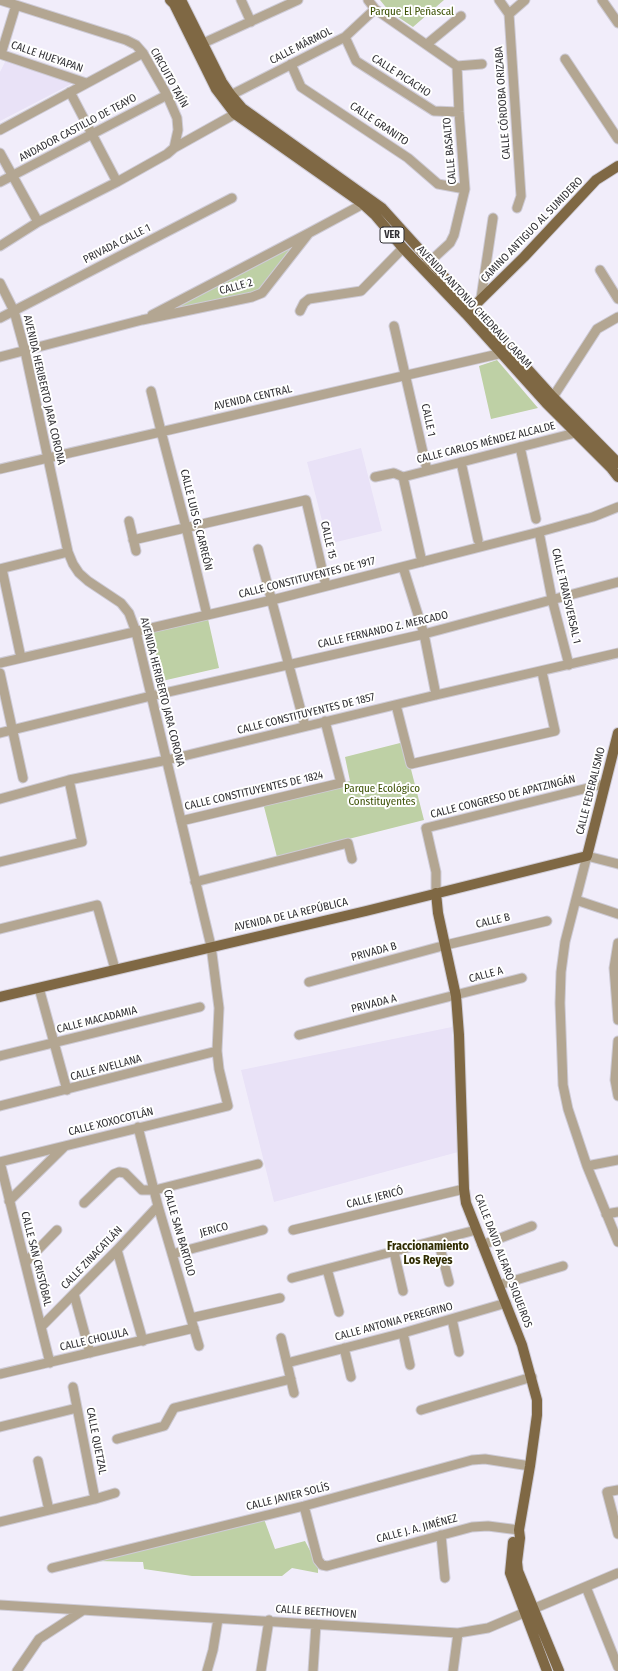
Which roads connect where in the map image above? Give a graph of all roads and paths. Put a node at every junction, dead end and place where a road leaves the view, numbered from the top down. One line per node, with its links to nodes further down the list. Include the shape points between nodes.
1 (0, 0): 10 (street, CIRCUITO TAJÍN)
2 (170, 0): 18 (main road, AVENIDA ANTONIO CHEDRAUI CARAM / VER)
3 (181, 0): 18 (main road, AVENIDA ANTONIO CHEDRAUI CARAM / VER)
4 (241, 0): 14 (street)
5 (298, 0): 14 (street)
6 (368, 0): 11 (street)
7 (499, 0): 12 (street)
8 (525, 0): 12 (street)
9 (602, 0): 15 (street)
10 (16, 5): 19 (street, CIRCUITO TAJÍN, via 126,40 136,45); 20 (street)
11 (375, 9): 16 (street, CALLE MÁRMOL); 17 (street)
12 (509, 14): 43 (street, CALLE CÓRDOBA ORIZABA, via 521,196)
13 (461, 16): 17 (street)
14 (251, 22): 18 (street)
15 (618, 23)
16 (345, 37): 22 (street, CALLE MÁRMOL); 29 (street, CALLE PICACHO, via 356,61 434,111)
17 (427, 44): 24 (street)
18 (199, 45): 28 (main road, AVENIDA ANTONIO CHEDRAUI CARAM / VER); 30 (main road, AVENIDA ANTONIO CHEDRAUI CARAM / VER, via 216,89)
19 (143, 53): 25 (street); 27 (street, CIRCUITO TAJÍN)
20 (0, 54): 25 (street, CALLE HUEYAPAN)
21 (565, 59): 33 (street)
22 (291, 64): 28 (street, CALLE MÁRMOL); 40 (street, CALLE GRANITO, via 301,87 408,158 438,184)
23 (482, 64): 24 (street)
24 (457, 66): 29 (street, CALLE BASALTO)
25 (86, 83): 26 (street)
26 (70, 92): 31 (street); 32 (street)
27 (167, 95): 32 (street, ANDADOR CASTILLO DE TEAYO); 34 (street, CIRCUITO TAJÍN, via 177,118 178,130)
28 (231, 95): 42 (main road, AVENIDA ANTONIO CHEDRAUI CARAM / VER, via 242,108)
29 (459, 112): 40 (street, CALLE BASALTO)
30 (235, 114): 34 (street); 42 (main road, AVENIDA ANTONIO CHEDRAUI CARAM / VER)
31 (0, 130)
32 (93, 134): 37 (street, ANDADOR CASTILLO DE TEAYO); 39 (street)
33 (618, 139)
34 (174, 148): 39 (street)
35 (0, 153): 37 (street)
36 (618, 166): 52 (main road, CAMINO ANTIGUO AL SUMIDERO, via 596,180 524,257)
37 (12, 176): 38 (street, ANDADOR CASTILLO DE TEAYO); 45 (street)
38 (0, 182)
39 (117, 182): 45 (street)
40 (465, 189): 49 (street, CALLE BASALTO, via 450,243)
41 (232, 198): 55 (street, PRIVADA CALLE 1)
42 (366, 201): 46 (street, CALLE 2); 48 (main road, AVENIDA ANTONIO CHEDRAUI CARAM / VER); 49 (main road, AVENIDA ANTONIO CHEDRAUI CARAM / VER, via 382,208)
43 (517, 208)
44 (493, 218): 52 (street)
45 (38, 222): 47 (street)
46 (309, 233): 59 (street, CALLE 2); 59 (street, CALLE 2, via 262,292 252,297)
47 (0, 246)
48 (403, 248): 49 (main road, AVENIDA ANTONIO CHEDRAUI CARAM / VER); 56 (street, via 361,290 309,299)
49 (426, 265): 54 (main road, AVENIDA ANTONIO CHEDRAUI CARAM / VER)
50 (600, 270): 53 (street)
51 (0, 284): 55 (street, AVENIDA HERIBERTO JARA CORONA)
52 (481, 298): 54 (main road, CAMINO ANTIGUO AL SUMIDERO)
53 (618, 299)
54 (469, 310): 61 (main road, AVENIDA ANTONIO CHEDRAUI CARAM / VER); 63 (main road, AVENIDA ANTONIO CHEDRAUI CARAM / VER)
55 (14, 311): 57 (street); 62 (street, AVENIDA HERIBERTO JARA CORONA)
56 (300, 311)
57 (0, 318)
58 (618, 318): 67 (street, via 598,328)
59 (142, 320): 62 (street, CALLE 2)
60 (394, 326): 65 (street, CALLE 1)
61 (512, 350): 63 (street, AVENIDA CENTRAL); 67 (main road, AVENIDA ANTONIO CHEDRAUI CARAM / VER)
62 (25, 351): 64 (street, CALLE 2); 71 (street, AVENIDA HERIBERTO JARA CORONA)
63 (501, 354): 65 (street, AVENIDA CENTRAL); 69 (main road, AVENIDA ANTONIO CHEDRAUI CARAM / VER)
64 (0, 358)
65 (406, 374): 68 (street, AVENIDA CENTRAL); 75 (street, CALLE 1)
66 (151, 391): 68 (street, CALLE LUIS G. CARREÓN)
67 (553, 397): 73 (main road, AVENIDA ANTONIO CHEDRAUI CARAM / VER)
68 (160, 431): 71 (street, AVENIDA CENTRAL); 82 (street, CALLE LUIS G. CARREÓN)
69 (574, 433): 70 (street, CALLE CARLOS MÉNDEZ ALCALDE); 78 (main road, AVENIDA ANTONIO CHEDRAUI CARAM / VER)
70 (520, 447): 72 (street, CALLE CARLOS MÉNDEZ ALCALDE); 80 (street)
71 (47, 457): 74 (street, AVENIDA CENTRAL); 88 (street, AVENIDA HERIBERTO JARA CORONA)
72 (461, 462): 75 (street, CALLE CARLOS MÉNDEZ ALCALDE); 85 (street)
73 (618, 463)
74 (0, 469)
75 (427, 470): 76 (street, CALLE CARLOS MÉNDEZ ALCALDE)
76 (403, 476): 77 (street, CALLE CARLOS MÉNDEZ ALCALDE, via 394,473); 89 (street)
77 (375, 477)
78 (618, 477)
79 (618, 507): 83 (street, CALLE CONSTITUYENTES DE 1917)
80 (536, 519)
81 (129, 521): 84 (street)
82 (186, 527): 84 (street); 93 (street, CALLE 15, via 306,500); 96 (street, CALLE LUIS G. CARREÓN)
83 (540, 532): 89 (street, CALLE CONSTITUYENTES DE 1917); 94 (street, CALLE TRANSVERSAL 1)
84 (133, 540): 87 (street)
85 (478, 540)
86 (258, 549): 95 (street)
87 (136, 550)
88 (68, 552): 91 (street); 97 (street, AVENIDA HERIBERTO JARA CORONA, via 79,573 121,603 129,612)
89 (422, 562): 90 (street, CALLE CONSTITUYENTES DE 1917)
90 (403, 567): 93 (street, CALLE CONSTITUYENTES DE 1917); 98 (street)
91 (1, 569): 100 (street)
92 (618, 582): 94 (street, CALLE FERNANDO Z. MERCADO)
93 (326, 586): 95 (street, CALLE CONSTITUYENTES DE 1917)
94 (552, 599): 98 (street, CALLE FERNANDO Z. MERCADO); 103 (street, CALLE TRANSVERSAL 1)
95 (272, 600): 96 (street, CALLE CONSTITUYENTES DE 1917); 102 (street)
96 (207, 615): 97 (street, CALLE CONSTITUYENTES DE 1917)
97 (136, 632): 100 (street, CALLE CONSTITUYENTES DE 1917); 107 (street, AVENIDA HERIBERTO JARA CORONA)
98 (424, 634): 102 (street, CALLE FERNANDO Z. MERCADO); 106 (street)
99 (618, 653): 103 (street, CALLE CONSTITUYENTES DE 1857)
100 (21, 658): 101 (street, CALLE CONSTITUYENTES DE 1917)
101 (0, 663)
102 (288, 664): 107 (street, CALLE FERNANDO Z. MERCADO); 110 (street)
103 (569, 665): 104 (street, CALLE CONSTITUYENTES DE 1857)
104 (542, 672): 106 (street, CALLE CONSTITUYENTES DE 1857); 108 (street, via 555,731 411,764)
105 (0, 673): 111 (street)
106 (436, 695): 108 (street, CALLE CONSTITUYENTES DE 1857)
107 (151, 696): 111 (street, CALLE FERNANDO Z. MERCADO); 114 (street, AVENIDA HERIBERTO JARA CORONA)
108 (396, 705): 109 (street, CALLE CONSTITUYENTES DE 1857)
109 (325, 721): 110 (street, CALLE CONSTITUYENTES DE 1857); 119 (street, CALLE CONSTITUYENTES DE 1824, via 341,783)
110 (305, 726): 114 (street, CALLE CONSTITUYENTES DE 1857)
111 (13, 730): 113 (street, CALLE FERNANDO Z. MERCADO); 115 (street)
112 (618, 733): 117 (main road, CALLE FEDERALISMO)
113 (0, 734)
114 (167, 760): 116 (street, CALLE CONSTITUYENTES DE 1857); 119 (street, AVENIDA HERIBERTO JARA CORONA)
115 (23, 778)
116 (69, 780): 118 (street, CALLE CONSTITUYENTES DE 1857); 122 (street, via 82,842)
117 (604, 784): 120 (main road, CALLE FEDERALISMO); 125 (street, CALLE CONGRESO DE APATZINGÁN, via 426,828 436,872)
118 (0, 799)
119 (181, 821): 124 (street, AVENIDA HERIBERTO JARA CORONA)
120 (587, 856): 123 (street); 125 (main road, AVENIDA DE LA REPÚBLICA); 126 (street)
121 (352, 859): 124 (street, via 348,843)
122 (0, 862)
123 (618, 864)
124 (195, 882): 132 (street, AVENIDA HERIBERTO JARA CORONA)
125 (436, 893): 131 (main road, CALLE DAVID ALFARO SIQUEIROS); 132 (main road, AVENIDA DE LA REPÚBLICA)
126 (576, 900): 127 (street); 155 (street, via 565,942 561,972 563,1085)
127 (618, 914)
128 (547, 922): 131 (street, CALLE B)
129 (0, 928): 133 (street, via 97,905)
130 (618, 943): 140 (street, via 614,968)
131 (446, 945): 135 (street, PRIVADA B); 138 (main road, CALLE DAVID ALFARO SIQUEIROS)
132 (211, 946): 133 (main road, AVENIDA DE LA REPÚBLICA); 144 (street, AVENIDA HERIBERTO JARA CORONA, via 219,1008)
133 (115, 969): 136 (main road, AVENIDA DE LA REPÚBLICA)
134 (522, 978): 138 (street, CALLE A)
135 (309, 982)
136 (39, 988): 137 (main road, AVENIDA DE LA REPÚBLICA); 143 (street)
137 (0, 996)
138 (456, 996): 141 (street, PRIVADA A); 156 (main road, CALLE DAVID ALFARO SIQUEIROS)
139 (200, 1007): 143 (street, CALLE MACADAMIA)
140 (618, 1020)
141 (299, 1034)
142 (618, 1041): 147 (street, via 615,1080)
143 (54, 1043): 145 (street, CALLE MACADAMIA); 146 (street)
144 (218, 1051): 146 (street, CALLE AVELLANA); 149 (street, AVENIDA HERIBERTO JARA CORONA, via 219,1069)
145 (0, 1056)
146 (66, 1090): 148 (street, CALLE AVELLANA)
147 (618, 1096)
148 (0, 1106)
149 (228, 1106): 150 (street, CALLE XOXOCOTLÁN)
150 (138, 1127): 151 (street, CALLE XOXOCOTLÁN); 157 (street, CALLE SAN BARTOLO)
151 (66, 1145): 153 (street, CALLE XOXOCOTLÁN); 158 (street)
152 (618, 1160): 155 (street)
153 (0, 1162): 158 (street, CALLE SAN CRISTÓBAL)
154 (258, 1164): 157 (street)
155 (586, 1166): 162 (street)
156 (464, 1188): 166 (street, CALLE JERICÓ); 167 (main road, CALLE DAVID ALFARO SIQUEIROS, via 466,1203)
157 (155, 1190): 159 (street, via 142,1190 125,1173 119,1172); 160 (street, CALLE SAN BARTOLO)
158 (9, 1201): 174 (street, CALLE SAN CRISTÓBAL)
159 (84, 1203)
160 (158, 1206): 171 (street, CALLE ZINACATLÁN); 173 (street, CALLE SAN BARTOLO)
161 (618, 1212): 162 (street)
162 (611, 1219): 169 (street)
163 (532, 1226): 170 (street)
164 (57, 1230): 174 (street)
165 (263, 1230): 173 (street, JERICO)
166 (293, 1230)
167 (476, 1230): 168 (street); 170 (main road, CALLE DAVID ALFARO SIQUEIROS)
168 (438, 1240): 172 (street); 178 (street)
169 (618, 1242)
170 (482, 1245): 179 (main road, CALLE DAVID ALFARO SIQUEIROS)
171 (117, 1250): 181 (street, CALLE ZINACATLÁN); 191 (street)
172 (394, 1252): 176 (street); 180 (street)
173 (172, 1254): 185 (street, CALLE SAN BARTOLO)
174 (25, 1263): 187 (street, CALLE SAN CRISTÓBAL)
175 (563, 1266): 179 (street)
176 (327, 1269): 177 (street); 184 (street)
177 (292, 1278)
178 (449, 1282)
179 (499, 1285): 183 (main road, CALLE DAVID ALFARO SIQUEIROS)
180 (403, 1291)
181 (74, 1294): 187 (street, CALLE ZINACATLÁN); 195 (street)
182 (280, 1298): 185 (street)
183 (506, 1304): 186 (street, CALLE ANTONIA PEREGRINO); 201 (main road, CALLE DAVID ALFARO SIQUEIROS)
184 (339, 1312)
185 (191, 1318): 188 (street, CALLE SAN BARTOLO)
186 (452, 1319): 189 (street, CALLE ANTONIA PEREGRINO); 194 (street)
187 (41, 1326): 196 (street, CALLE SAN CRISTÓBAL)
188 (194, 1328): 191 (street, CALLE CHOLULA); 192 (street, CALLE SAN BARTOLO)
189 (403, 1333): 193 (street, CALLE ANTONIA PEREGRINO); 198 (street)
190 (281, 1338): 197 (street)
191 (143, 1340): 195 (street, CALLE CHOLULA)
192 (199, 1346)
193 (344, 1348): 197 (street, CALLE ANTONIA PEREGRINO); 200 (street)
194 (459, 1352)
195 (90, 1353): 196 (street, CALLE CHOLULA)
196 (50, 1363): 199 (street, CALLE CHOLULA)
197 (287, 1363): 202 (street)
198 (410, 1365)
199 (0, 1374)
200 (351, 1377)
201 (532, 1377): 206 (street); 210 (main road, CALLE DAVID ALFARO SIQUEIROS, via 537,1415)
202 (291, 1379): 204 (street); 208 (street, via 174,1408 164,1426)
203 (73, 1387): 205 (street, CALLE QUETZAL)
204 (294, 1393)
205 (77, 1408): 207 (street); 213 (street, CALLE QUETZAL)
206 (421, 1410)
207 (0, 1427)
208 (117, 1439)
209 (38, 1460): 215 (street)
210 (530, 1466): 214 (street, CALLE JAVIER SOLÍS, via 485,1459 472,1460); 217 (main road, CALLE DAVID ALFARO SIQUEIROS)
211 (618, 1490): 218 (street, via 607,1492)
212 (115, 1493): 213 (street)
213 (96, 1499): 215 (street)
214 (304, 1506): 219 (street, CALLE J. A. JIMÉNEZ, via 318,1560 322,1565 328,1566); 220 (street, CALLE JAVIER SOLÍS)
215 (49, 1510): 216 (street)
216 (0, 1522)
217 (519, 1530): 219 (street, CALLE J. A. JIMÉNEZ, via 482,1526); 226 (main road, CALLE DAVID ALFARO SIQUEIROS, via 518,1571)
218 (618, 1534)
219 (441, 1535): 222 (street)
220 (52, 1568)
221 (618, 1573): 223 (street, CALLE BEETHOVEN)
222 (445, 1578)
223 (586, 1587): 226 (street, CALLE BEETHOVEN); 231 (street)
224 (0, 1605): 225 (street, CALLE BEETHOVEN)
225 (82, 1611): 227 (street, CALLE BEETHOVEN); 232 (street, via 39,1639)
226 (530, 1611): 230 (street, CALLE BEETHOVEN, via 488,1628); 237 (main road); 238 (main road)
227 (218, 1619): 228 (street, CALLE BEETHOVEN); 233 (street)
228 (269, 1620): 229 (street, CALLE BEETHOVEN); 234 (street)
229 (316, 1624): 230 (street, CALLE BEETHOVEN); 235 (street)
230 (458, 1633): 236 (street)
231 (618, 1667)
232 (17, 1671)
233 (207, 1671)
234 (261, 1671)
235 (313, 1671)
236 (453, 1671)
237 (547, 1671)
238 (559, 1671)

